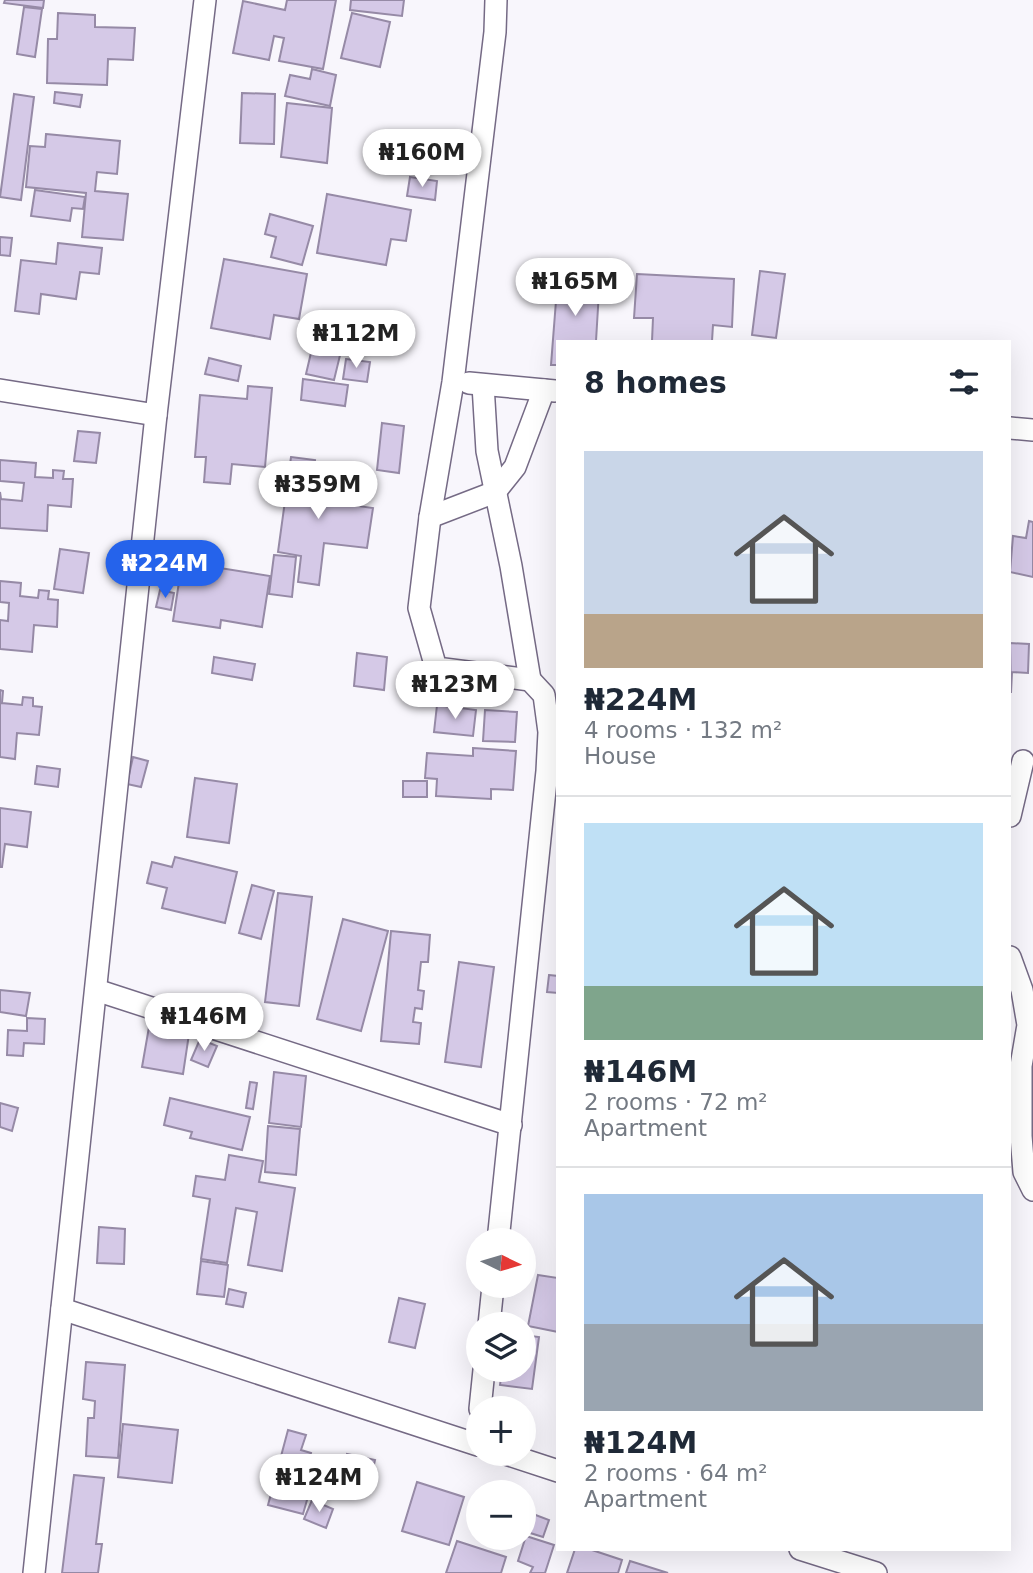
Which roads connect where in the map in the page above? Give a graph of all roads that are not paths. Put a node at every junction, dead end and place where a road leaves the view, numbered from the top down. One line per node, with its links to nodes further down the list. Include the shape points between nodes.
1 (205, 0): 7 (street)
2 (496, 0): 3 (street)
3 (453, 382): 4 (street); 11 (street)
4 (483, 385): 6 (street); 10 (street)
5 (0, 390): 7 (street)
6 (551, 390): 10 (street, via 515,467)
7 (156, 415): 16 (street)
8 (1011, 428): 9 (street)
9 (1033, 430)
10 (495, 492): 11 (street); 12 (street)
11 (430, 517): 12 (street, via 419,608 436,668)
12 (544, 690): 17 (street, via 547,771)
13 (1023, 761): 14 (street)
14 (1011, 812)
15 (1011, 960): 18 (street, via 1028,1025 1021,1066 1021,1136 1024,1172)
16 (96, 990): 17 (street); 20 (street)
17 (511, 1125): 19 (street)
18 (1033, 1190)
19 (499, 1228)
20 (62, 1309): 21 (street); 25 (street)
21 (466, 1436)
22 (536, 1464): 23 (street)
23 (556, 1470)
24 (806, 1551): 26 (street)
25 (34, 1573)
26 (876, 1573)

